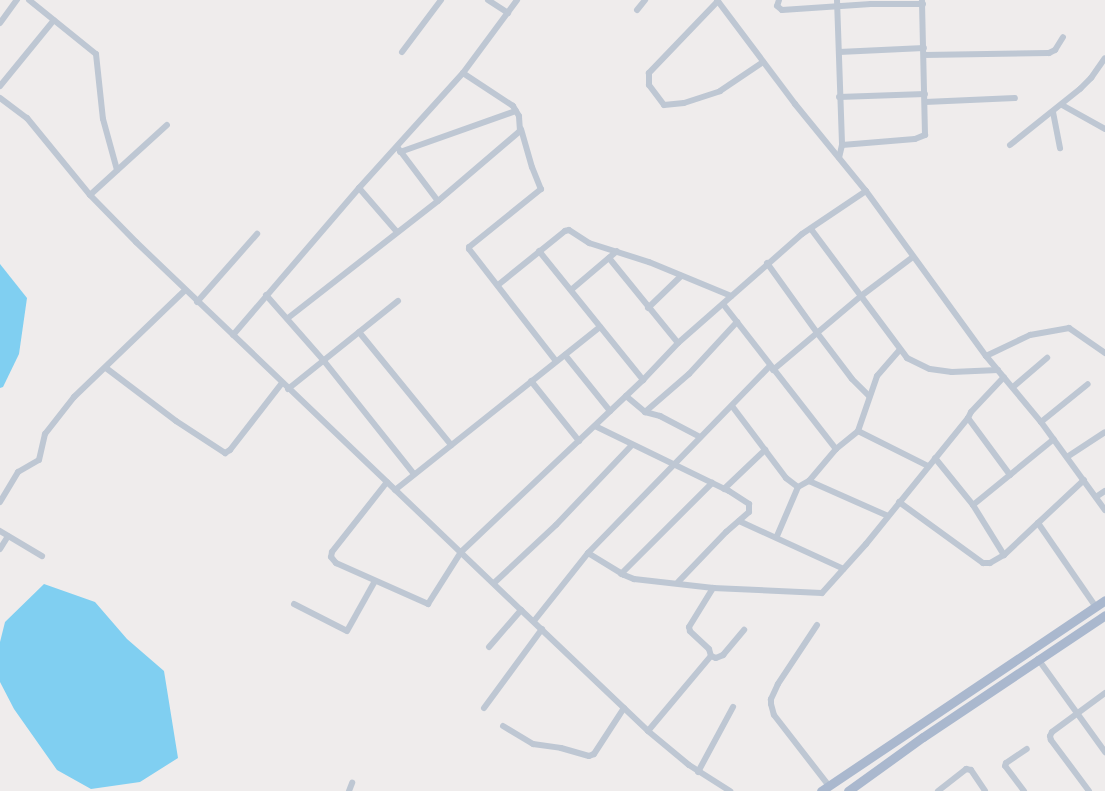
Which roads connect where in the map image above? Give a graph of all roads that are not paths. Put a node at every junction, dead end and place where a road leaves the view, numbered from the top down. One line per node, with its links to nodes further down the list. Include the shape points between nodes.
1 (17, 0): 14 (street)
2 (29, 0): 13 (street)
3 (441, 0): 17 (street)
4 (488, 0): 12 (street)
5 (517, 0): 12 (street)
6 (645, 0): 11 (street)
7 (718, 0): 20 (street); 20 (street, via 649,73 649,84 666,106 684,103 720,91)
8 (779, 0): 10 (street, via 777,6 782,10)
9 (922, 2): 10 (street); 16 (street)
10 (837, 3): 18 (street)
11 (637, 10)
12 (508, 13): 21 (street)
13 (54, 20): 22 (street); 40 (street, via 98,58 103,118)
14 (0, 23)
15 (1063, 37): 16 (street, via 1055,50 1049,53)
16 (924, 51): 18 (street); 23 (street)
17 (402, 52)
18 (839, 52): 24 (street)
19 (1105, 58): 28 (street, via 1091,78)
20 (763, 62): 39 (street)
21 (463, 73): 29 (street, via 508,102); 34 (street)
22 (0, 86)
23 (925, 94): 24 (street); 27 (street)
24 (840, 97): 35 (street)
25 (0, 98): 43 (street, via 27,118)
26 (1015, 98): 27 (street)
27 (925, 102): 35 (street, via 925,133 922,137)
28 (1062, 105): 30 (street); 33 (street)
29 (516, 111): 32 (street); 38 (street)
30 (1053, 112): 36 (street); 37 (street)
31 (168, 125): 40 (street)
32 (521, 129): 44 (street); 54 (street, via 541,189 468,248)
33 (1105, 129)
34 (396, 145): 38 (street); 41 (street)
35 (842, 145): 39 (street)
36 (1010, 145)
37 (1060, 148)
38 (400, 152): 44 (street)
39 (839, 158): 42 (street)
40 (117, 170): 43 (street)
41 (358, 188): 46 (street); 57 (street)
42 (866, 191): 45 (street); 51 (street)
43 (90, 195): 55 (street)
44 (438, 201): 46 (street)
45 (811, 229): 52 (street); 59 (street)
46 (397, 232): 64 (street)
47 (256, 234): 61 (street)
48 (540, 251): 49 (street, via 567,230 589,243); 54 (street); 56 (street)
49 (617, 251): 50 (street); 53 (street)
50 (608, 258): 56 (street); 63 (street)
51 (913, 258): 59 (street); 74 (street)
52 (767, 263): 58 (street); 68 (street)
53 (681, 276): 58 (street); 63 (street)
54 (498, 285): 77 (street)
55 (185, 290): 61 (street); 78 (street)
56 (571, 290): 66 (street)
57 (266, 294): 64 (street); 69 (street)
58 (731, 296): 62 (street)
59 (861, 296): 68 (street); 71 (street)
60 (398, 301): 67 (street)
61 (197, 302): 69 (street)
62 (723, 304): 65 (street); 70 (street)
63 (648, 308): 70 (street)
64 (288, 318): 76 (street)
65 (737, 322): 79 (street); 92 (street, via 689,374)
66 (600, 327): 73 (street); 82 (street)
67 (359, 332): 76 (street); 101 (street)
68 (818, 334): 79 (street); 89 (street)
69 (233, 335): 84 (street)
70 (678, 343): 82 (street)
71 (900, 350): 80 (street, via 915,364 930,369 952,372); 89 (street, via 881,371)
72 (1105, 353): 74 (street, via 1069,328 1030,335)
73 (564, 355): 77 (street); 91 (street)
74 (986, 356): 80 (street)
75 (1047, 358): 86 (street)
76 (324, 361): 87 (street); 109 (street)
77 (556, 361): 83 (street)
78 (106, 368): 84 (street, via 168,416 225,453); 120 (street, via 74,397 45,434 38,460 18,472)
79 (772, 368): 90 (street); 103 (street)
80 (998, 370): 81 (street)
81 (1004, 377): 86 (street); 93 (street)
82 (643, 380): 88 (street)
83 (532, 381): 100 (street); 101 (street)
84 (282, 383): 87 (street)
85 (1088, 384): 94 (street)
86 (1013, 387): 94 (street)
87 (288, 389): 113 (street)
88 (626, 396): 91 (street); 92 (street)
89 (869, 396): 96 (street)
90 (732, 406): 98 (street); 104 (street)
91 (610, 411): 95 (street)
92 (645, 412): 98 (street, via 660,416)
93 (968, 418): 106 (street); 110 (street)
94 (1041, 422): 99 (street)
95 (595, 426): 100 (street); 102 (street)
96 (858, 431): 103 (street); 108 (street)
97 (1105, 432): 105 (street)
98 (700, 437): 107 (street)
99 (1054, 439): 105 (street); 110 (street)
100 (579, 441): 131 (street)
101 (450, 445): 109 (street)
102 (632, 445): 107 (street); 139 (street)
103 (836, 449): 112 (street)
104 (765, 450): 115 (street, via 786,478); 116 (street)
105 (1067, 457): 111 (street)
106 (935, 458): 108 (street); 122 (street)
107 (672, 465): 114 (street); 132 (street)
108 (928, 466): 121 (street)
109 (414, 474): 117 (street)
110 (1010, 475): 122 (street)
111 (1084, 480): 119 (street); 126 (street)
112 (809, 481): 115 (street); 124 (street)
113 (387, 482): 117 (street); 137 (street, via 331,557 336,563)
114 (712, 483): 116 (street); 136 (street)
115 (798, 487): 129 (street)
116 (724, 489): 125 (street, via 749,504 749,512)
117 (395, 490): 131 (street)
118 (1105, 491): 119 (street)
119 (1096, 497): 123 (street)
120 (0, 502)
121 (899, 502): 124 (street); 133 (street, via 975,559 990,563)
122 (973, 505): 133 (street)
123 (1105, 510)
124 (888, 516): 135 (street)
125 (739, 521): 129 (street); 138 (street)
126 (1038, 524): 133 (street); 143 (street)
127 (0, 531): 128 (street)
128 (8, 536): 130 (street); 134 (street)
129 (777, 536): 135 (street)
130 (0, 549)
131 (461, 552): 137 (street, via 428,604); 139 (street)
132 (588, 552): 136 (street); 146 (street)
133 (1004, 555)
134 (42, 556)
135 (844, 569): 140 (street, via 820,593)
136 (621, 574): 138 (street, via 634,579)
137 (375, 581): 142 (street, via 347,631)
138 (678, 582): 140 (street)
139 (494, 583): 144 (street)
140 (713, 588): 151 (street, via 689,627 709,649)
141 (1105, 600): 143 (main road)
142 (294, 604)
143 (1096, 607): 164 (main road)
144 (521, 610): 146 (street); 150 (street)
145 (1105, 615): 152 (main road)
146 (534, 621): 148 (street)
147 (817, 625): 164 (street, via 778,684 771,704 774,714)
148 (542, 629): 155 (street); 156 (street)
149 (744, 630): 151 (street, via 723,655)
150 (489, 647)
151 (711, 656): 159 (street)
152 (1038, 659): 157 (street); 167 (main road)
153 (1105, 693): 157 (street)
154 (733, 707): 162 (street)
155 (484, 708)
156 (624, 708): 158 (street, via 594,754 589,756 533,744); 159 (street)
157 (1078, 713): 161 (street); 171 (street, via 1052,732 1051,740)
158 (503, 726)
159 (648, 731): 162 (street)
160 (1027, 748): 170 (street, via 1005,766)
161 (1105, 752)
162 (698, 772): 166 (street)
163 (352, 783): 165 (street)
164 (825, 788)
165 (349, 791)
166 (730, 791)
167 (848, 791)
168 (938, 791): 169 (street, via 966,769 971,770)
169 (985, 791)
170 (1024, 791)
171 (1089, 791)

